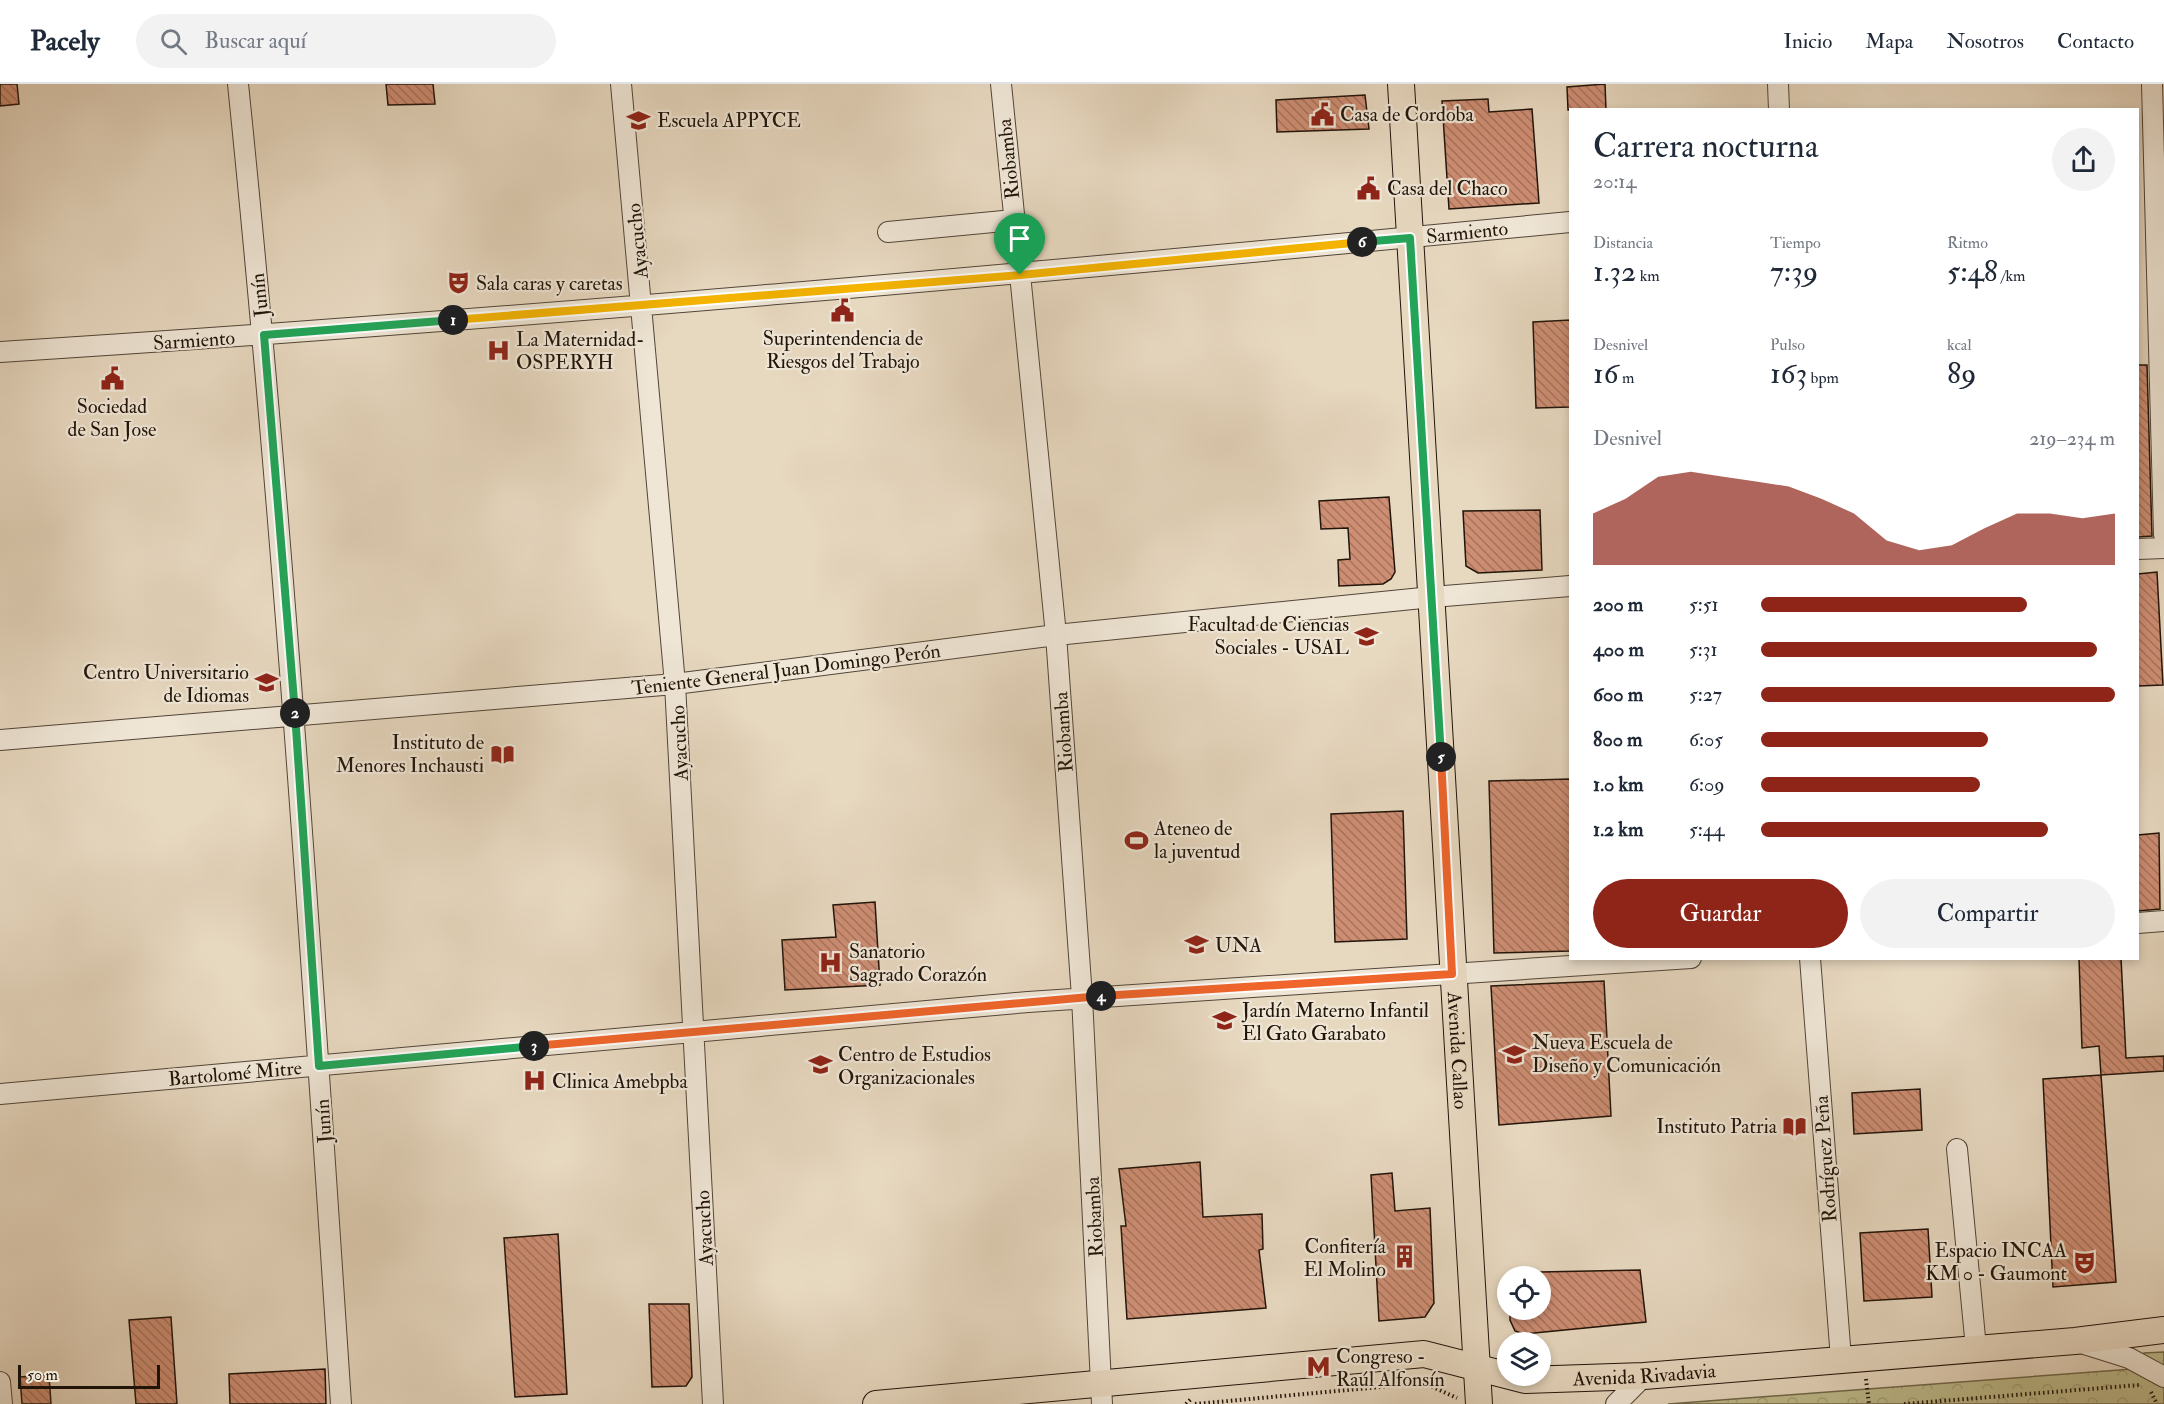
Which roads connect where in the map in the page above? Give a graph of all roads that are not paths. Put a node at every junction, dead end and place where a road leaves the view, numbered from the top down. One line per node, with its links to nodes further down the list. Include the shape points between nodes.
1 (238, 84): 15 (street, Junín)
2 (621, 84): 14 (street, Ayacucho)
3 (1000, 84): 9 (street, Riobamba)
4 (1401, 84): 12 (main road, Avenida Callao)
5 (1779, 84): 7 (street)
6 (2152, 84): 8 (street)
7 (1779, 108)
8 (2153, 175): 17 (street)
9 (1014, 220): 11 (street); 13 (street, Riobamba)
10 (1569, 222): 12 (street, Sarmiento)
11 (888, 232)
12 (1410, 238): 13 (street, Sarmiento); 21 (main road, Avenida Callao)
13 (1020, 275): 14 (street, Sarmiento); 22 (street, Riobamba)
14 (643, 303): 15 (street, Sarmiento); 23 (street, Ayacucho)
15 (264, 335): 16 (street, Sarmiento); 24 (street, Junín)
16 (0, 352)
17 (2164, 535)
18 (2164, 548): 19 (street)
19 (2139, 549)
20 (1569, 586): 21 (street, Teniente General Juan Domingo Perón)
21 (1432, 597): 22 (street, Teniente General Juan Domingo Perón); 30 (main road, Avenida Callao)
22 (1056, 636): 23 (street, Teniente General Juan Domingo Perón); 31 (street, Riobamba)
23 (675, 684): 24 (street, Teniente General Juan Domingo Perón); 32 (street, Ayacucho)
24 (295, 713): 25 (street, Teniente General Juan Domingo Perón); 33 (street, Junín)
25 (0, 740)
26 (2164, 921): 27 (street)
27 (2139, 923)
28 (1661, 960): 30 (street, Bartolomé Mitre)
29 (1810, 960): 39 (street, Rodríguez Peña)
30 (1452, 974): 31 (street, Bartolomé Mitre); 40 (main road, Avenida Callao)
31 (1082, 998): 32 (street, Bartolomé Mitre); 44 (street, Riobamba)
32 (695, 1031): 33 (street, Bartolomé Mitre); 48 (street, Ayacucho)
33 (319, 1066): 34 (street, Bartolomé Mitre); 47 (street, Junín)
34 (0, 1094)
35 (1957, 1149): 38 (street)
36 (2164, 1330): 37 (main road, Avenida Rivadavia)
37 (2074, 1341): 38 (main road, Avenida Rivadavia); 42 (street, via 2129,1358)
38 (1976, 1348): 39 (main road, Avenida Rivadavia)
39 (1841, 1359): 41 (main road, Avenida Rivadavia)
40 (1476, 1369): 41 (main road, Avenida Rivadavia, via 1525,1380); 44 (main road, Avenida Rivadavia, via 1424,1354); 45 (main road, Avenida Callao)
41 (1644, 1376): 50 (street)
42 (2164, 1377)
43 (0, 1382): 46 (street)
44 (1102, 1393): 49 (main road, Avenida Rivadavia)
45 (1469, 1401)
46 (2, 1404)
47 (341, 1404)
48 (713, 1404)
49 (876, 1404)
50 (1616, 1404)

